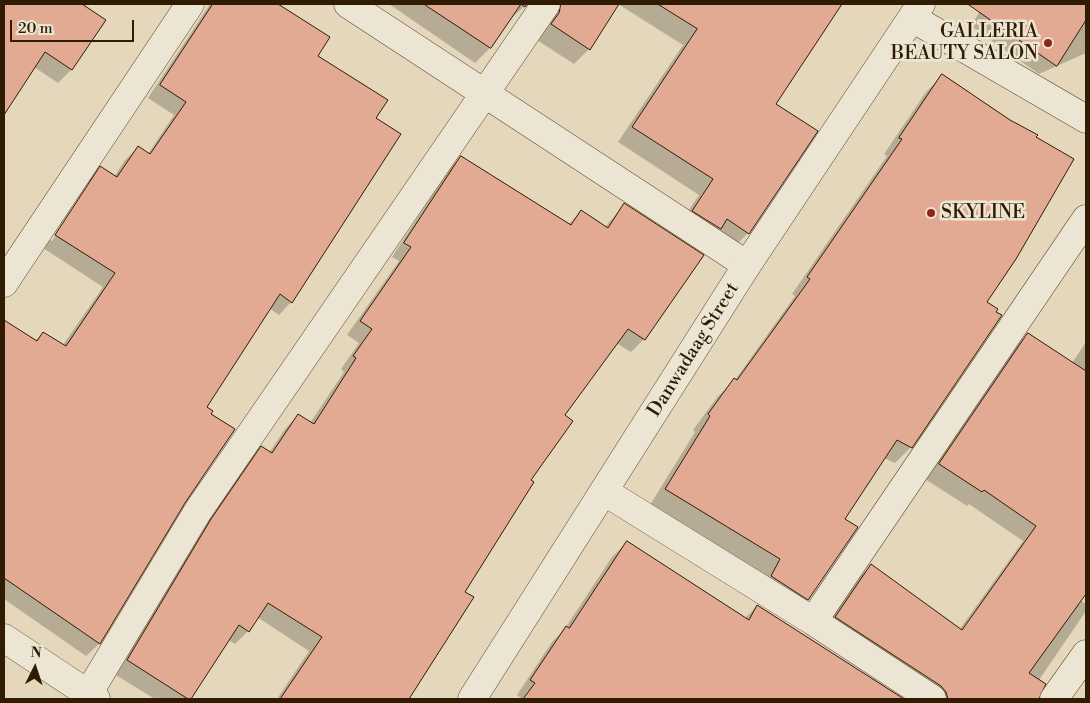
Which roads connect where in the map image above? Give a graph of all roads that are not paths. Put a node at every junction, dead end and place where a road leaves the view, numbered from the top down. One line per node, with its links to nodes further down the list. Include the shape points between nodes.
1 (190, 4): 9 (street)
2 (348, 4): 5 (street)
3 (546, 4): 5 (street)
4 (916, 11): 6 (street); 8 (street, Danwadaag Street)
5 (484, 92): 8 (street); 14 (street, via 198,511)
6 (1086, 119)
7 (1086, 219): 11 (street)
8 (747, 265): 10 (street, Danwadaag Street)
9 (4, 283)
10 (605, 492): 11 (street); 15 (street, Danwadaag Street)
11 (813, 621): 16 (street)
12 (4, 638): 14 (street)
13 (1086, 654): 17 (street)
14 (90, 698)
15 (472, 699)
16 (932, 699)
17 (1054, 699)

